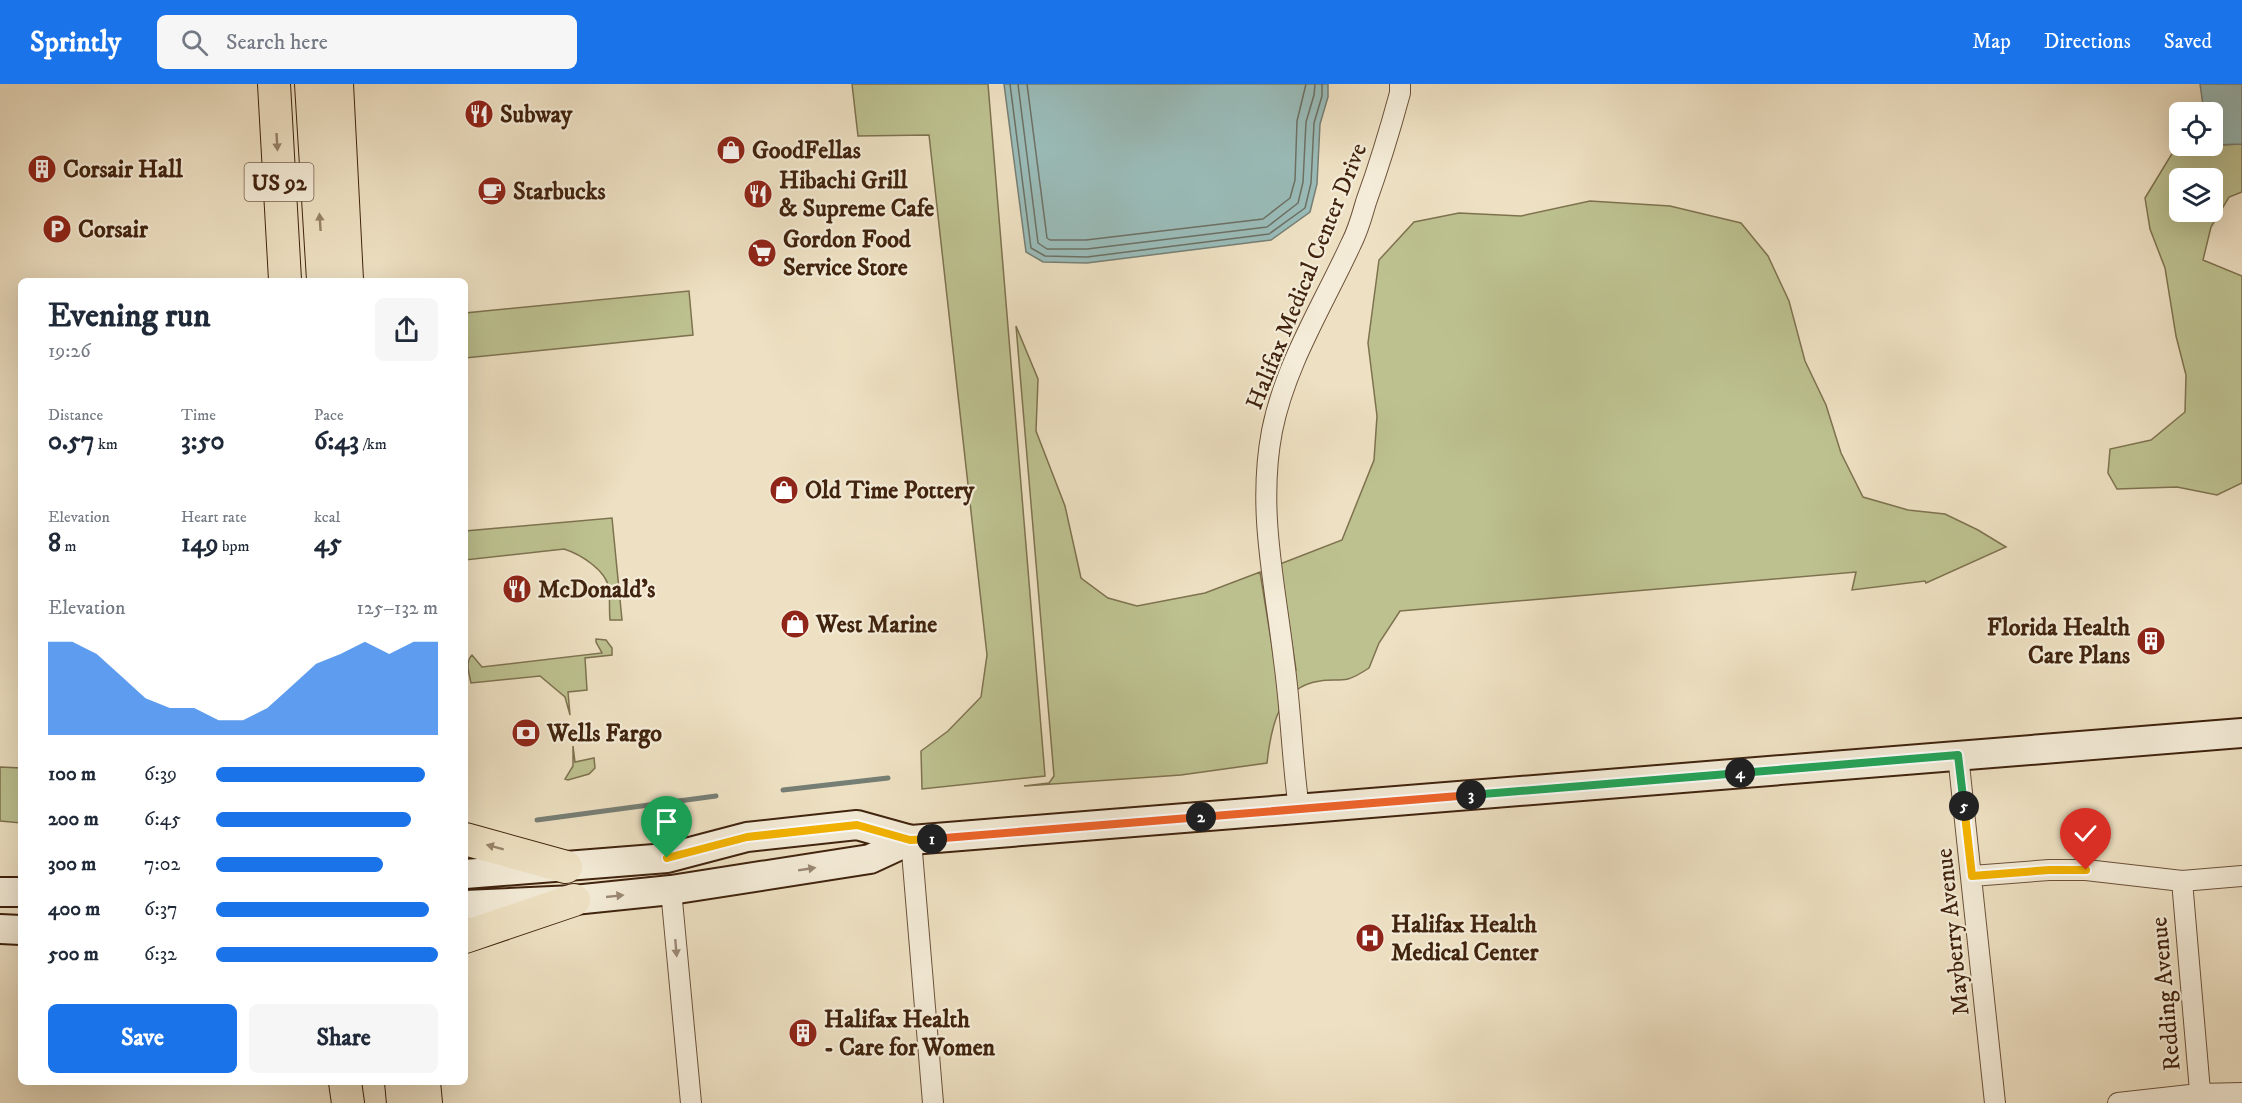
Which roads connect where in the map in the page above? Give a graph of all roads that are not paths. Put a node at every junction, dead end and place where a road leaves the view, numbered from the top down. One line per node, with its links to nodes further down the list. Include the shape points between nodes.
1 (274, 84): 5 (main road, US 92, one-way to 5)
2 (311, 84): 6 (main road, one-way to 2)
3 (337, 84): 7 (main road, US 92)
4 (1400, 84): 10 (street, Halifax Medical Center Drive, via 1384,151 1352,242 1292,367 1272,430 1264,504)
5 (285, 278)
6 (323, 278)
7 (347, 278)
8 (2242, 733): 9 (main road)
9 (1958, 755): 10 (main road); 15 (street, Mayberry Avenue)
10 (1299, 809): 12 (main road)
11 (468, 840): 13 (main road, one-way to 11)
12 (910, 840): 13 (main road, via 857,825 747,837 667,858); 18 (main road, one-way to 12, via 870,859); 33 (street)
13 (566, 867): 14 (main road)
14 (468, 874)
15 (1972, 876): 17 (street, via 2086,870); 34 (street, Mayberry Avenue)
16 (2242, 876): 17 (street)
17 (2182, 881): 29 (street, Redding Avenue)
18 (671, 890): 21 (main road, one-way to 18); 32 (street, one-way to 32)
19 (0, 892): 20 (main road)
20 (18, 892)
21 (574, 900): 22 (main road); 25 (main road)
22 (468, 905)
23 (0, 929): 24 (main road)
24 (18, 930)
25 (468, 937)
26 (401, 1085): 30 (main road)
27 (424, 1085): 31 (main road)
28 (2242, 1093): 29 (street)
29 (2200, 1098): 35 (street)
30 (403, 1103)
31 (426, 1103)
32 (691, 1103)
33 (933, 1103)
34 (1995, 1103)
35 (2118, 1103)

